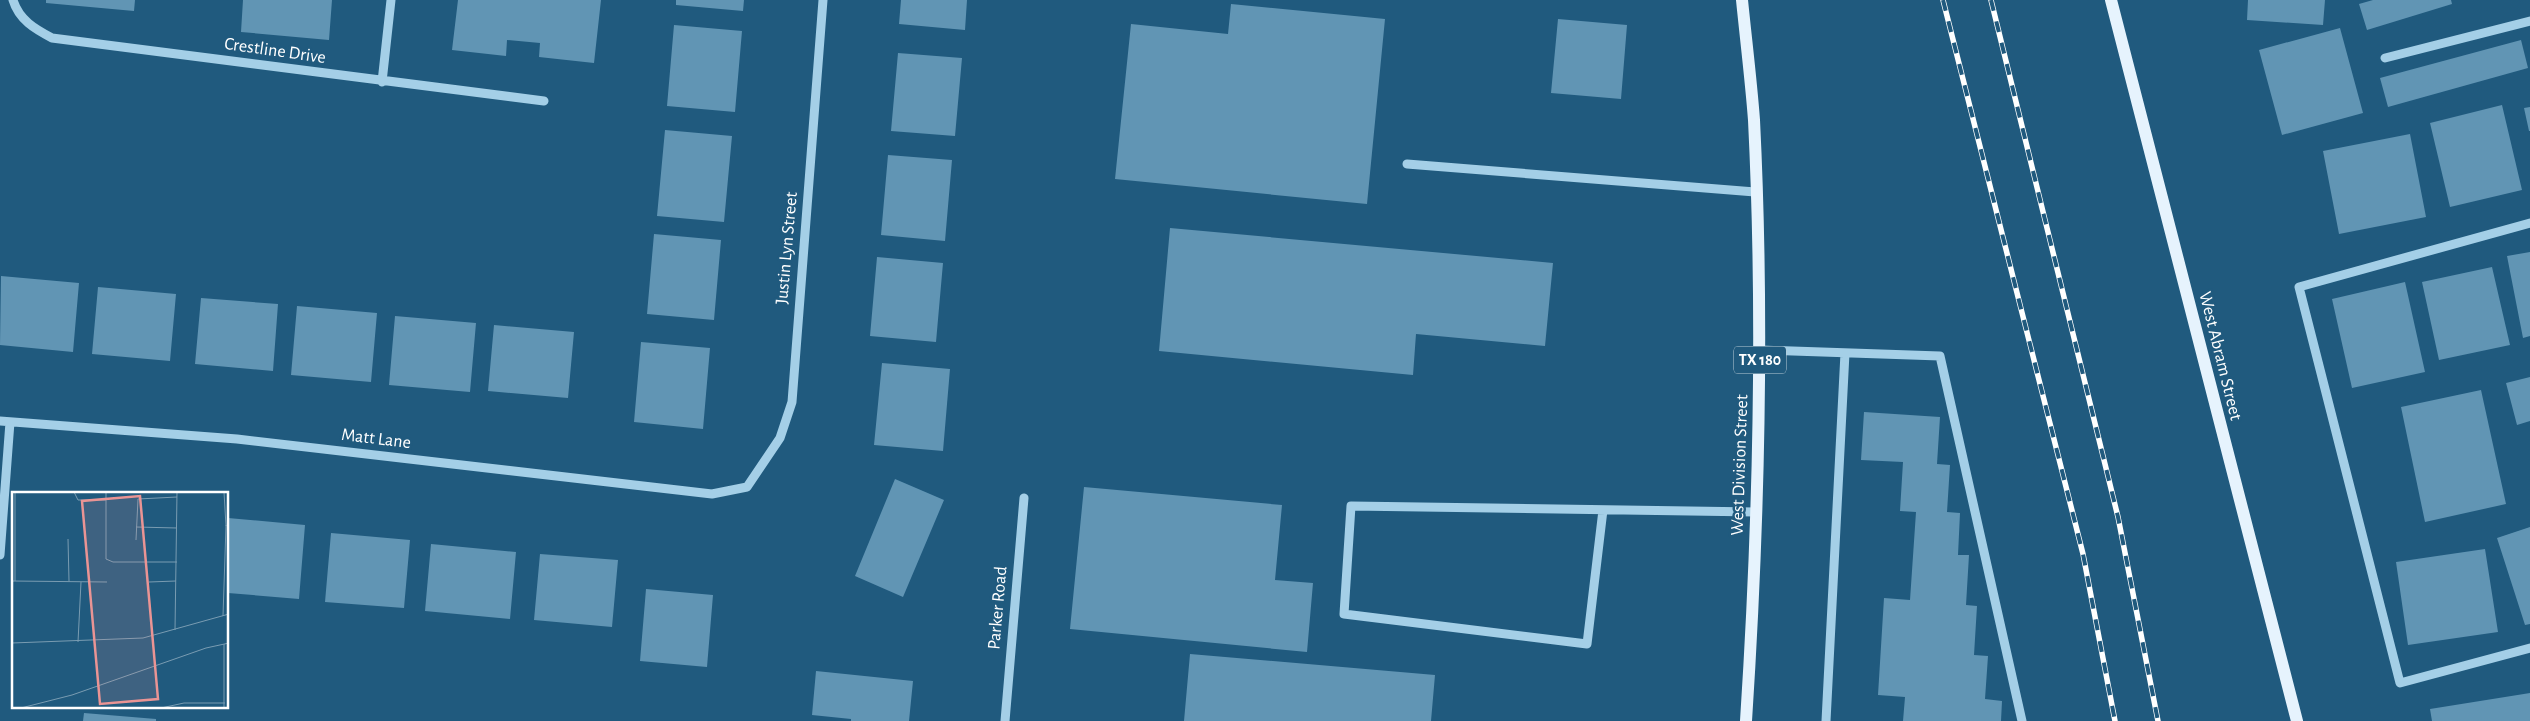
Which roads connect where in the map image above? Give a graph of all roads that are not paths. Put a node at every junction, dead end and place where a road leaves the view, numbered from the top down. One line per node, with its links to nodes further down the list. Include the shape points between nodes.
1 (391, 0): 8 (street)
2 (823, 0): 17 (street, Justin Lyn Street, via 792,402 780,438)
3 (1742, 0): 11 (main road, West Division Street / TX 180, via 1754,119)
4 (2111, 0): 27 (main road, West Abram Street)
5 (14, 4): 8 (street, Crestline Drive, via 30,27 52,38)
6 (2530, 21): 7 (street)
7 (2385, 58)
8 (382, 82): 9 (street, Crestline Drive)
9 (544, 101)
10 (1407, 164): 11 (street)
11 (1756, 192): 13 (main road, West Division Street / TX 180)
12 (2530, 223): 22 (street, via 2299,287 2400,683)
13 (1761, 350): 14 (street); 20 (main road, West Division Street / TX 180)
14 (1845, 353): 25 (street); 26 (street, via 1940,356)
15 (0, 421): 16 (street, Matt Lane)
16 (10, 422): 17 (street, Matt Lane, via 237,439 712,494); 21 (street)
17 (747, 487)
18 (1024, 498): 23 (street, Parker Road)
19 (1603, 510): 19 (street, via 1351,506 1344,614 1588,644); 20 (street)
20 (1756, 512): 24 (main road, West Division Street / TX 180, via 1754,611)
21 (0, 555)
22 (2530, 648)
23 (1004, 721)
24 (1746, 721)
25 (1826, 721)
26 (2022, 721)
27 (2297, 721)

